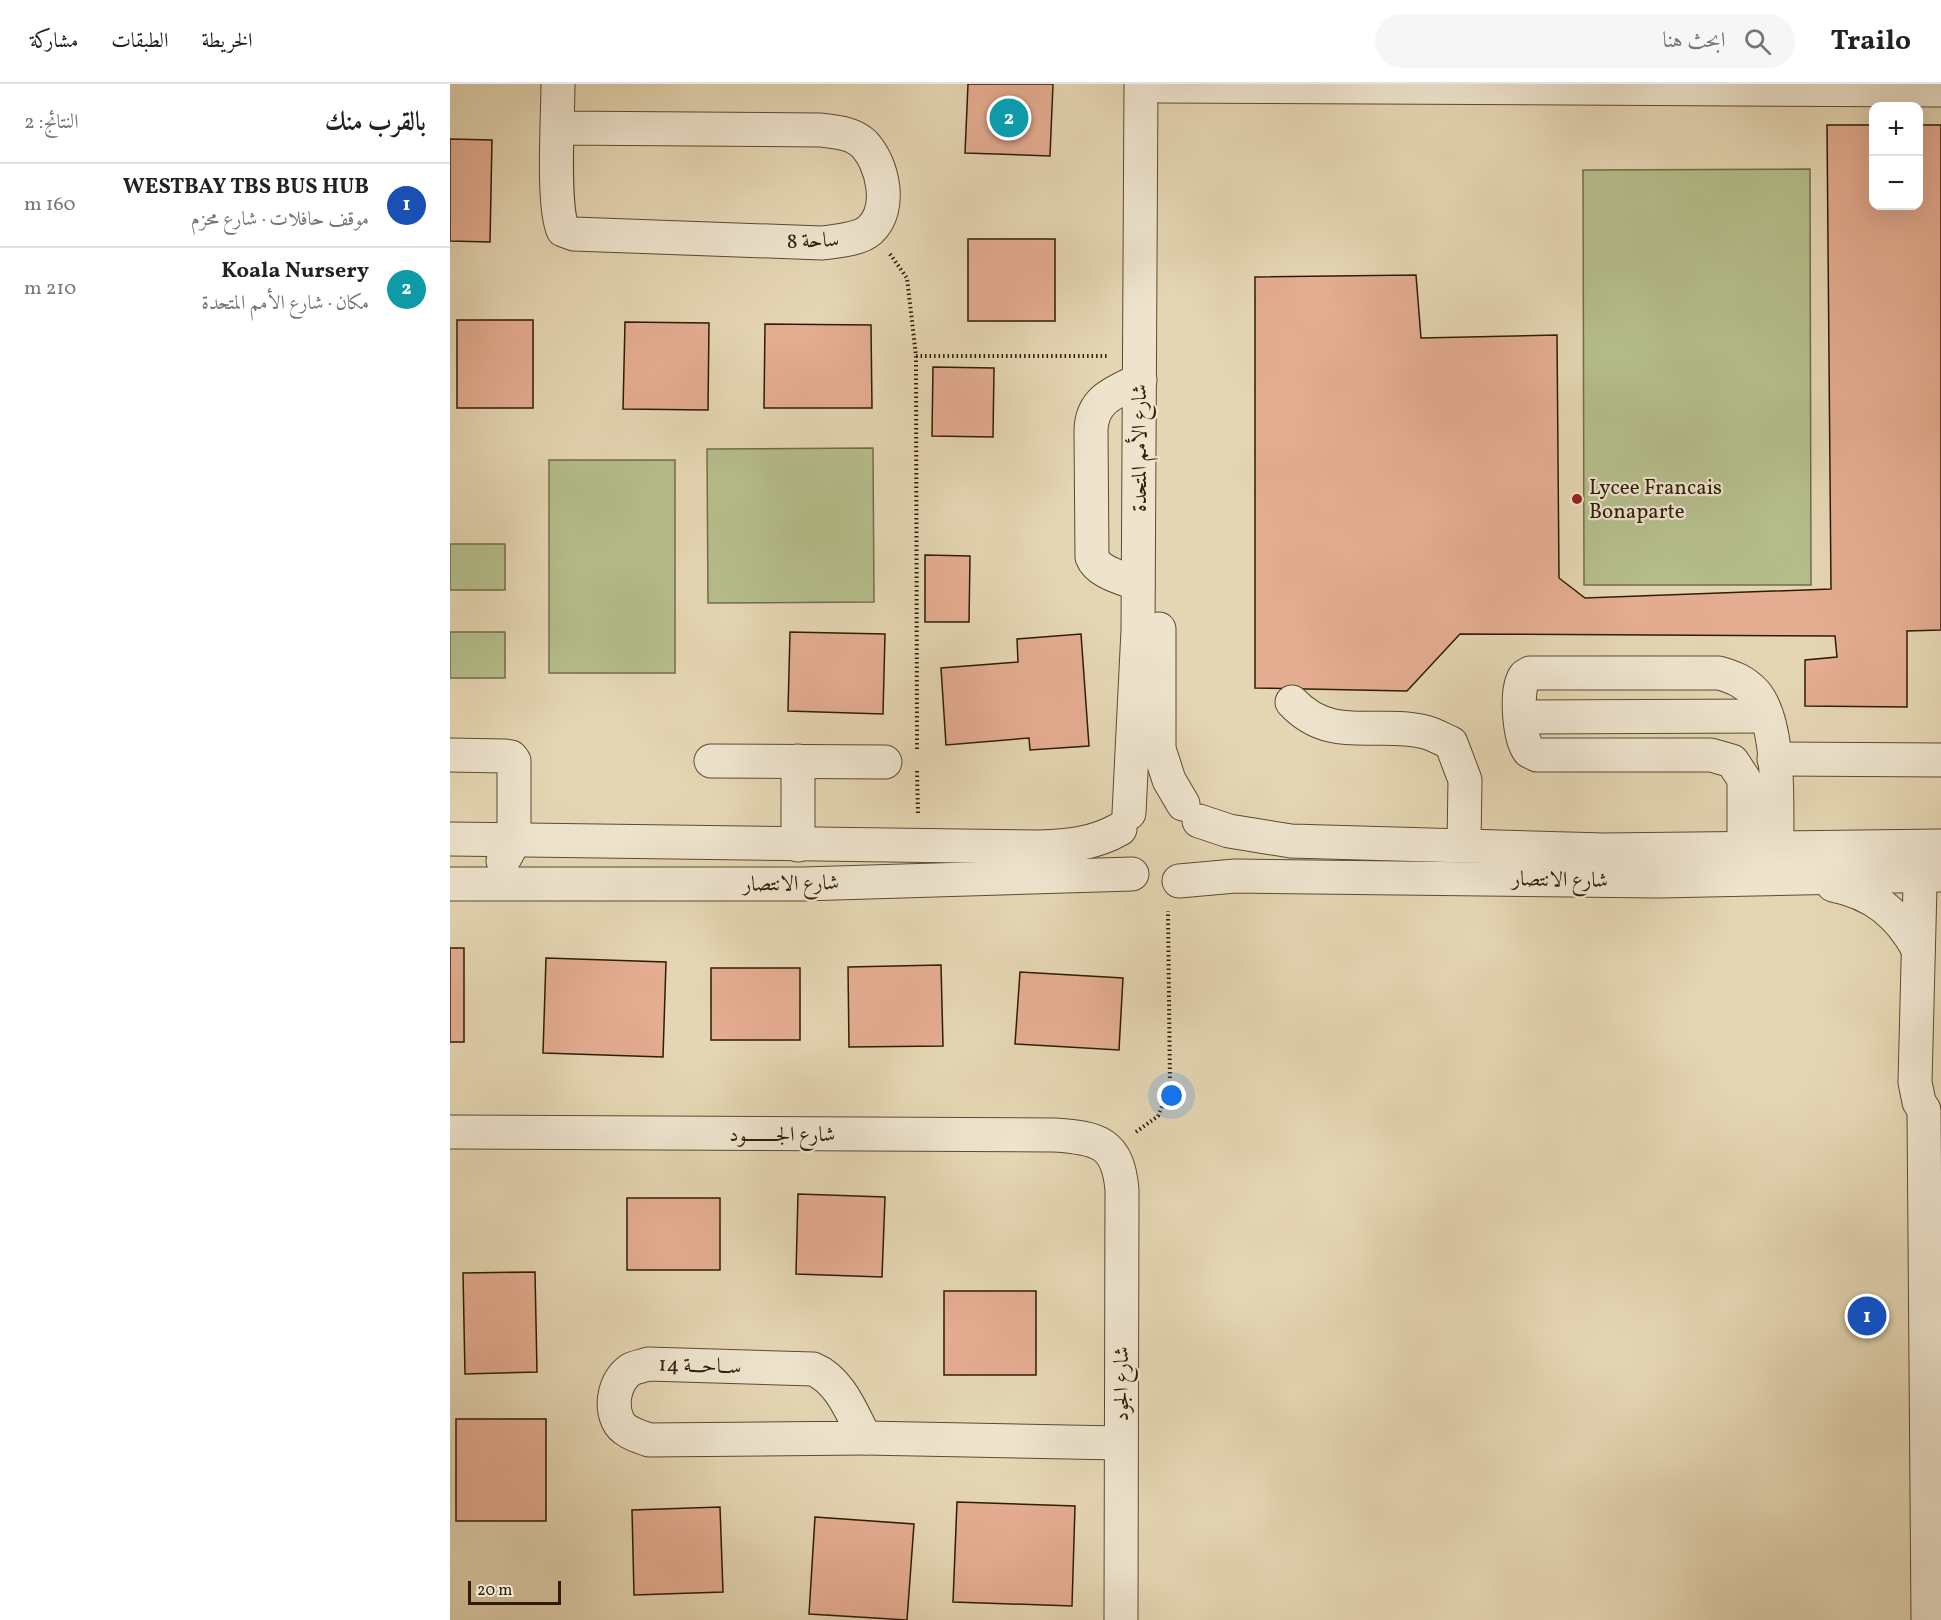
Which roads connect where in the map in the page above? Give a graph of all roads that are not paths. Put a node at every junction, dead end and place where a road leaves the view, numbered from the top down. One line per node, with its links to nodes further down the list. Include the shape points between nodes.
1 (558, 84): 4 (street, ساحة 8)
2 (1154, 85): 3 (street); 5 (street, شارع الأمم المتحدة); 14 (street, شارع الأمم المتحدة, via 1158,735 1169,780)
3 (1941, 90)
4 (558, 128): 4 (street, ساحة 8, via 560,221 563,230 574,234 822,243 846,240 870,230 880,213 883,188 877,163 864,143 846,133)
5 (1140, 368): 6 (street, شارع الأمم المتحدة); 6 (street, via 1101,400 1091,418 1092,557 1101,568)
6 (1138, 584): 15 (street, شارع الأمم المتحدة)
7 (1292, 702): 18 (street, via 1306,717 1334,726 1424,732 1451,743 1464,780)
8 (450, 755): 17 (street, via 511,757 515,768)
9 (1774, 759): 10 (street); 20 (street, via 1761,705 1521,706 1523,744 1537,754 1711,755 1732,761 1744,779); 21 (street)
10 (1941, 760)
11 (711, 761): 12 (street)
12 (798, 761): 13 (street); 19 (street)
13 (885, 762)
14 (1191, 813): 15 (street, via 1161,799 1149,800); 18 (street, شارع الانتصار, via 1228,831 1291,841); 25 (street, via 1204,834 1204,848 1191,873)
15 (1124, 821): 19 (street, شارع الانتصار, via 1101,838 1071,846); 23 (street, via 1120,854)
16 (450, 839): 17 (street, شارع الانتصار)
17 (513, 841): 19 (street, شارع الانتصار); 27 (street)
18 (1464, 844): 20 (street, شارع الانتصار, via 1604,850)
19 (798, 845)
20 (1744, 848): 21 (street, شارع الانتصار)
21 (1777, 848): 22 (street, شارع الانتصار)
22 (1933, 868): 24 (street, شارع الانتصار); 28 (street)
23 (1132, 874): 25 (street, via 1155,884); 27 (street, شارع الانتصار, via 803,884)
24 (1799, 878): 25 (street, شارع الانتصار, via 1659,881 1235,876); 28 (street, via 1844,887 1874,899)
25 (1173, 883)
26 (450, 884): 27 (street, شارع الانتصار)
27 (492, 885)
28 (1933, 947): 29 (street, via 1915,1082)
29 (1932, 1110): 32 (street)
30 (450, 1132): 31 (street, شارع الجــــــــود, via 1055,1135 1095,1140)
31 (1111, 1150): 35 (street, شارع الجود, via 1120,1168 1122,1190)
32 (1933, 1242): 33 (street)
33 (1934, 1421): 36 (street)
34 (865, 1438): 34 (street, ســاحـــة 14, via 649,1440 632,1434 618,1422 613,1403 617,1385 630,1370 648,1364 813,1369 836,1385); 35 (street, ســاحـــة 14)
35 (1120, 1443): 37 (street, شارع الجود)
36 (1934, 1531): 38 (street)
37 (1120, 1620)
38 (1928, 1620)

